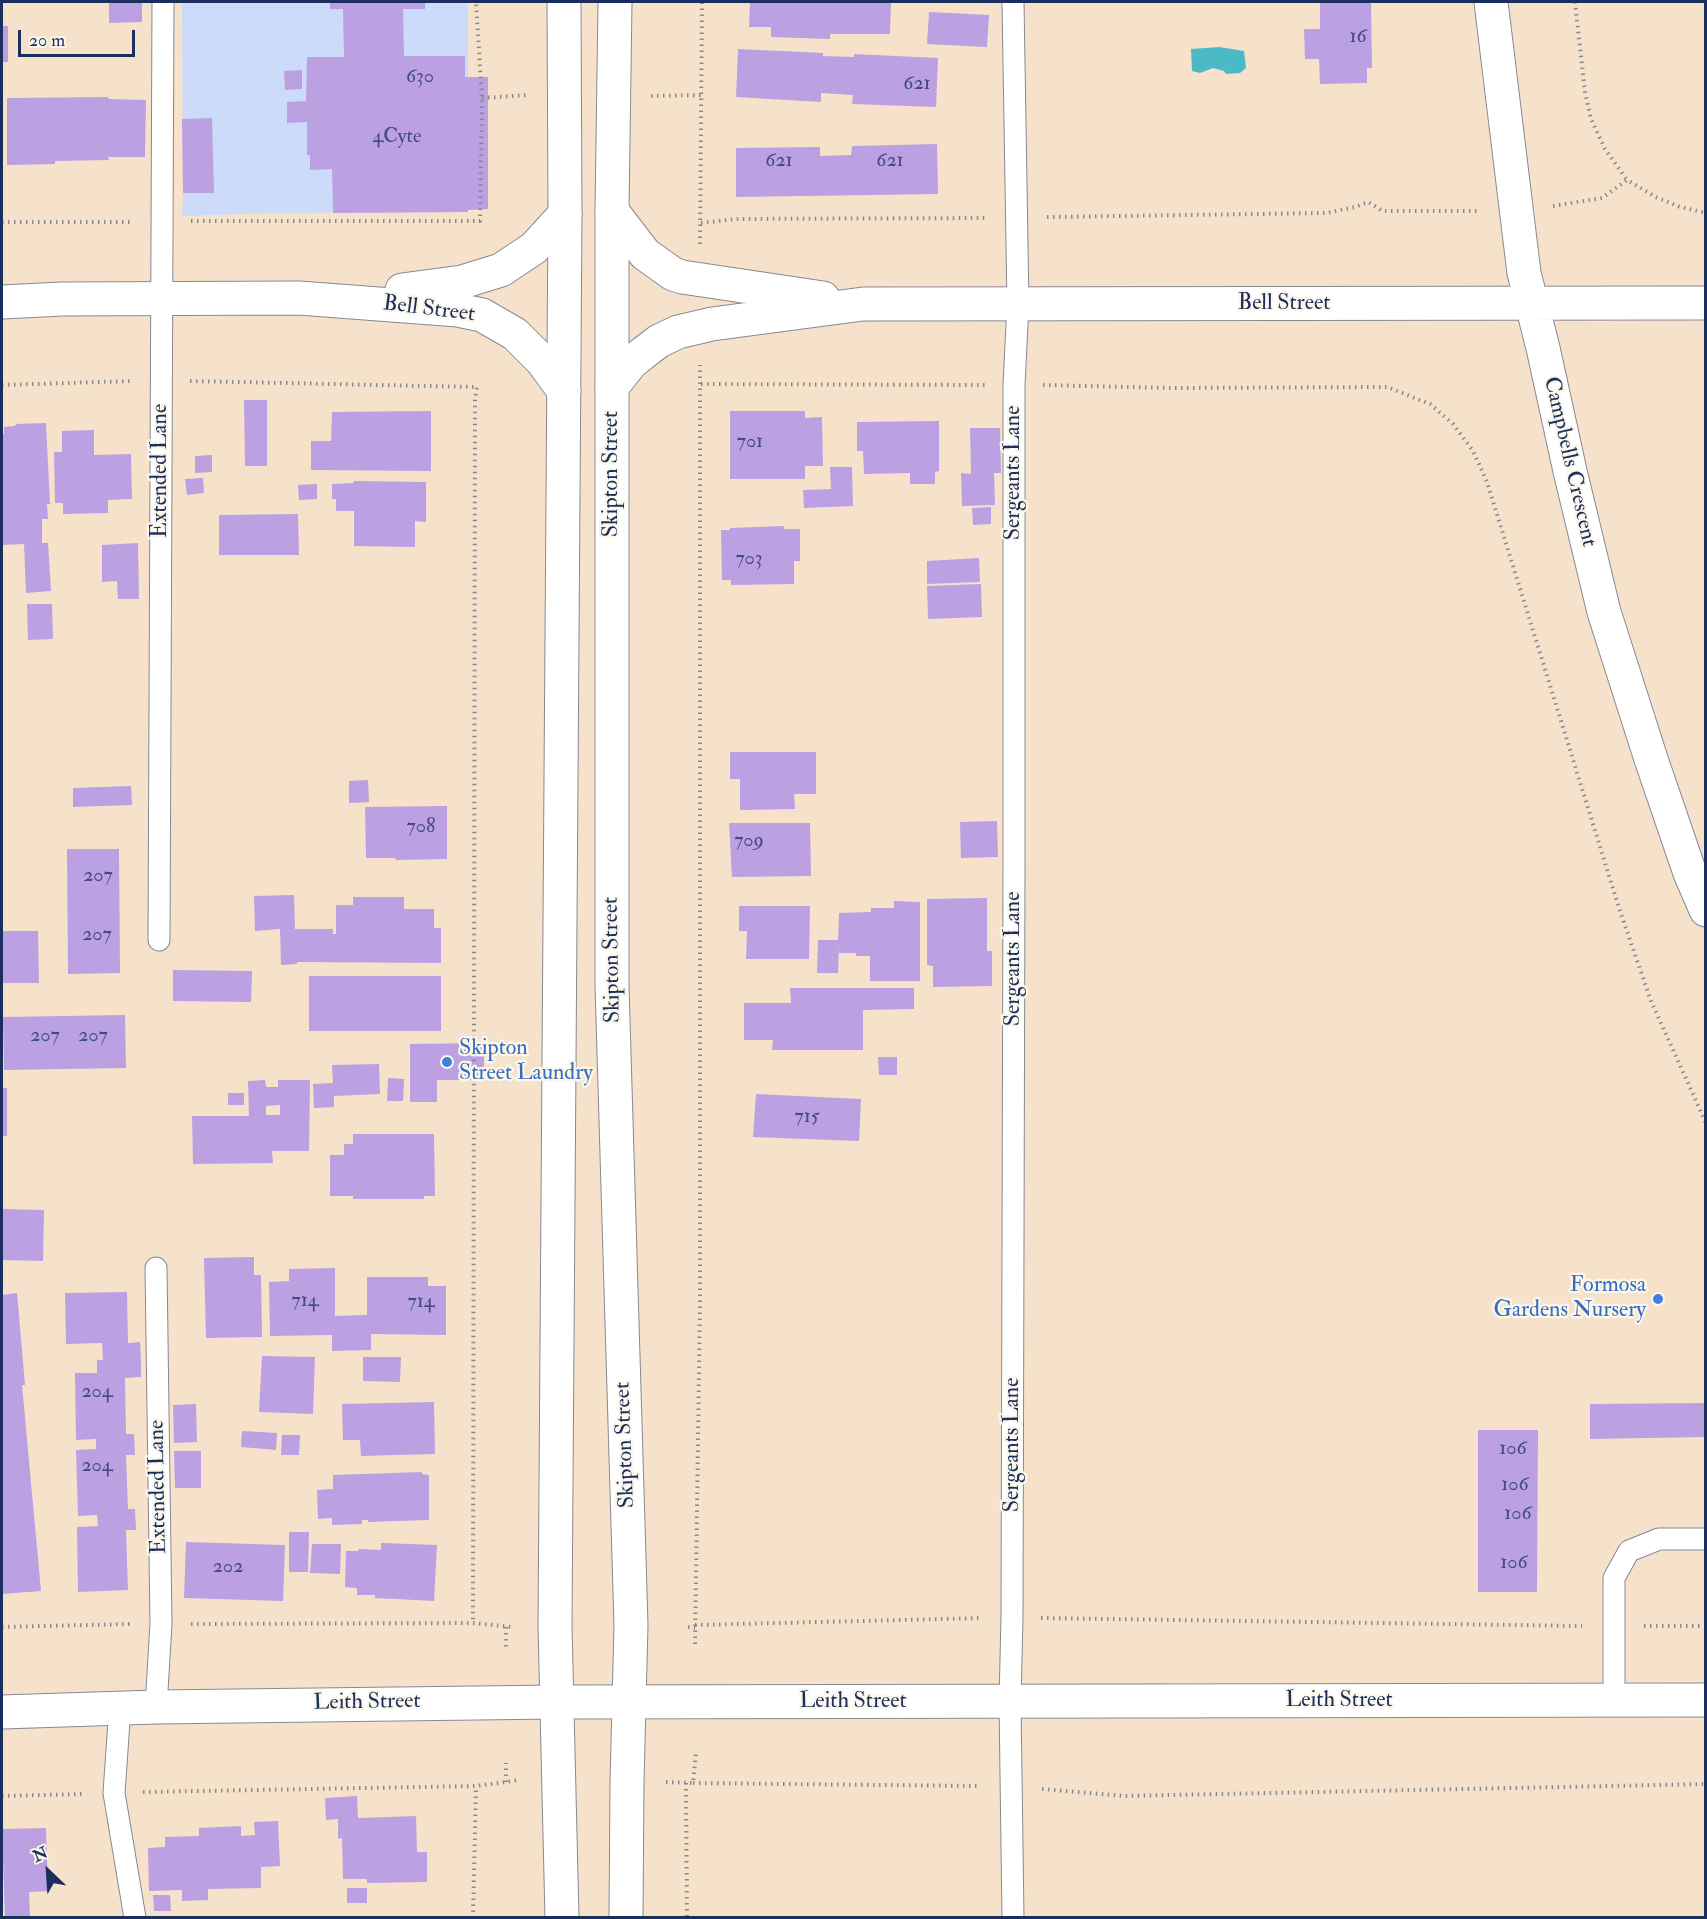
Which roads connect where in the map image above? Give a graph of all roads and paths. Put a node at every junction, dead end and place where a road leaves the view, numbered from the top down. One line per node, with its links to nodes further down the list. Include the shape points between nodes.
1 (163, 2): 19 (lane, Extended Lane)
2 (476, 2): 12 (path)
3 (564, 2): 17 (main road)
4 (615, 2): 15 (main road, Skipton Street)
5 (702, 2): 10 (path)
6 (1013, 2): 18 (lane, Sergeants Lane)
7 (1491, 2): 14 (main road, Campbells Crescent)
8 (1575, 2): 13 (path, via 1591,119 1605,149)
9 (533, 94): 12 (path)
10 (701, 95): 11 (path); 21 (path)
11 (643, 96)
12 (482, 98): 19 (path, via 480,221)
13 (1627, 180): 14 (path, via 1602,198); 16 (path, via 1656,197)
14 (1515, 210): 18 (path, via 1383,212 1368,202 1326,213); 28 (main road, Campbells Crescent)
15 (612, 211): 22 (main road, Bell Street, via 636,245 656,263 673,273); 35 (main road, Skipton Street)
16 (1706, 213)
17 (565, 214): 24 (main road, Bell Street, via 521,258 477,279); 36 (main road)
18 (1016, 218): 21 (path, via 736,219); 29 (lane, Sergeants Lane)
19 (162, 221): 20 (path); 23 (lane, Extended Lane)
20 (2, 222)
21 (700, 223): 22 (path)
22 (699, 280): 27 (main road, Bell Street)
23 (162, 298): 24 (main road, Bell Street); 25 (main road, Bell Street); 31 (lane, Extended Lane)
24 (299, 298): 36 (main road, Bell Street, via 441,308 482,315 522,340)
25 (2, 302)
26 (1706, 303): 28 (main road, Bell Street)
27 (863, 304): 29 (main road, Bell Street); 30 (main road, Bell Street)
28 (1531, 304): 29 (main road, Bell Street); 37 (main road, Campbells Crescent, via 1604,612 1690,873)
29 (1018, 305): 34 (lane, Sergeants Lane)
30 (700, 326): 32 (path); 35 (main road, Bell Street, via 659,341 632,363)
31 (162, 380): 33 (path); 38 (lane, Extended Lane); 43 (path, via 477,387)
32 (701, 384): 34 (path); 51 (path, via 700,1305)
33 (2, 385)
34 (1014, 385): 39 (path, via 1387,387 1430,404 1447,418 1473,451 1487,482 1626,929 1651,1000); 42 (lane, Sergeants Lane)
35 (612, 387): 58 (main road, Skipton Street, via 612,986)
36 (564, 391): 56 (main road)
37 (1706, 910)
38 (159, 940)
39 (1706, 1123)
40 (156, 1268): 44 (lane, Extended Lane)
41 (1706, 1539): 45 (lane, via 1659,1539 1629,1551 1614,1578)
42 (1012, 1617): 45 (path); 51 (path); 57 (lane, Sergeants Lane)
43 (473, 1623): 44 (path); 48 (path)
44 (161, 1624): 47 (path); 60 (lane, Extended Lane)
45 (1614, 1626): 46 (path); 54 (lane)
46 (1706, 1626)
47 (2, 1627)
48 (506, 1627): 49 (path); 53 (path)
49 (512, 1627)
50 (688, 1627): 51 (path)
51 (695, 1627): 52 (path)
52 (695, 1644)
53 (506, 1648)
54 (1614, 1700): 55 (main road, Leith Street); 57 (main road, Leith Street)
55 (1706, 1700)
56 (557, 1702): 58 (main road, Leith Street); 60 (main road, Leith Street); 76 (main road)
57 (1010, 1702): 58 (main road, Leith Street); 71 (lane, Sergeants Lane)
58 (630, 1703): 77 (main road, Skipton Street)
59 (120, 1707): 60 (main road, Leith Street); 61 (main road, Leith Street); 72 (lane)
60 (156, 1707)
61 (2, 1712)
62 (696, 1752): 68 (path)
63 (506, 1763): 65 (path)
64 (520, 1780): 65 (path)
65 (506, 1782): 70 (path)
66 (666, 1782): 67 (path)
67 (686, 1783): 68 (path); 78 (path)
68 (693, 1784): 71 (path)
69 (1706, 1784): 71 (path, via 1125,1796)
70 (476, 1786): 72 (path); 75 (path)
71 (1011, 1786): 79 (lane, Sergeants Lane)
72 (114, 1793): 73 (path); 74 (lane)
73 (2, 1796)
74 (135, 1917)
75 (473, 1917)
76 (562, 1917)
77 (626, 1917)
78 (687, 1917)
79 (1013, 1917)

